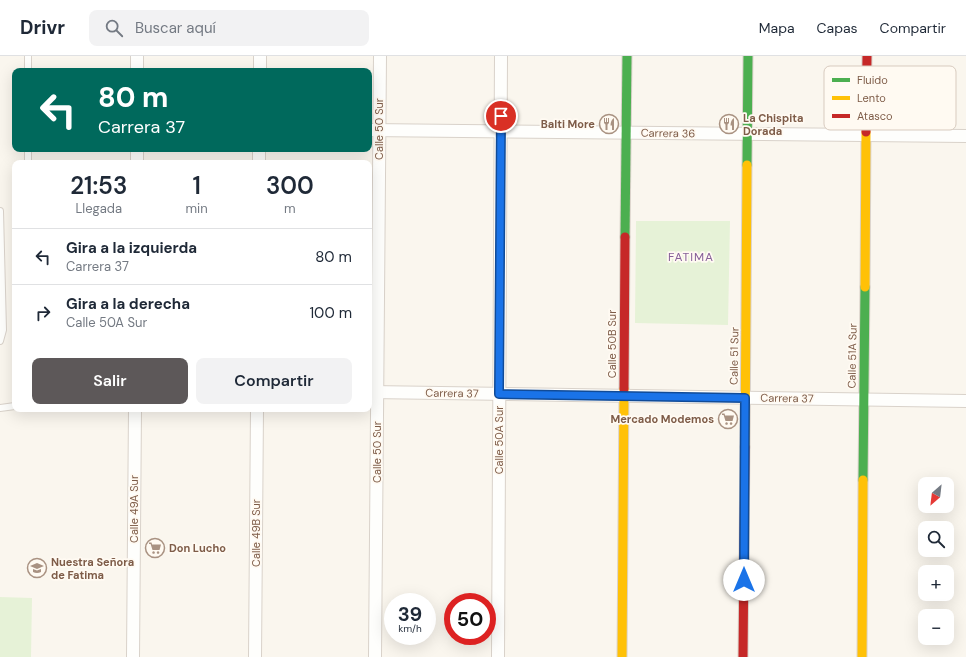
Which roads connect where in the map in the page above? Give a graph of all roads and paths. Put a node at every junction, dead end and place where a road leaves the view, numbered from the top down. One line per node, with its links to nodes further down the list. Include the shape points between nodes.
1 (28, 56): 10 (lane)
2 (137, 56): 11 (street)
3 (260, 56): 12 (street)
4 (380, 56): 13 (street, Calle 50 Sur)
5 (502, 56): 15 (street, Calle 50A Sur)
6 (627, 56): 16 (main road, Calle 50B Sur)
7 (748, 56): 17 (main road, Calle 51 Sur)
8 (867, 56): 9 (main road, Calle 51A Sur)
9 (867, 66)
10 (28, 68)
11 (137, 68)
12 (260, 68)
13 (374, 130): 15 (street, Carrera 36); 22 (street, Calle 50 Sur)
14 (866, 130): 18 (main road, Calle 51A Sur)
15 (501, 131): 16 (street, Carrera 36); 23 (street, Calle 50A Sur)
16 (626, 132): 17 (street, Carrera 36); 24 (main road, Calle 50B Sur)
17 (747, 133): 18 (street, Carrera 36); 25 (main road, Calle 51 Sur)
18 (866, 135): 19 (street, Carrera 36); 26 (main road, Calle 51A Sur)
19 (966, 136)
20 (0, 211): 21 (lane, via 3,330)
21 (0, 341)
22 (373, 392): 23 (street, Carrera 37); 34 (street, Calle 50 Sur)
23 (499, 394): 24 (street, Carrera 37); 35 (street, Calle 50A Sur)
24 (624, 396): 25 (street, Carrera 37); 36 (main road, Calle 50B Sur)
25 (745, 398): 26 (street, Carrera 37); 37 (main road, Calle 51 Sur)
26 (864, 399): 27 (street, Carrera 37); 38 (main road, Calle 51A Sur)
27 (966, 401)
28 (12, 406): 29 (lane)
29 (0, 408)
30 (135, 412): 32 (street, Calle 49A Sur)
31 (257, 412): 33 (street, Calle 49B Sur)
32 (133, 657)
33 (255, 657)
34 (375, 657)
35 (498, 657)
36 (622, 657)
37 (743, 657)
38 (862, 657)

